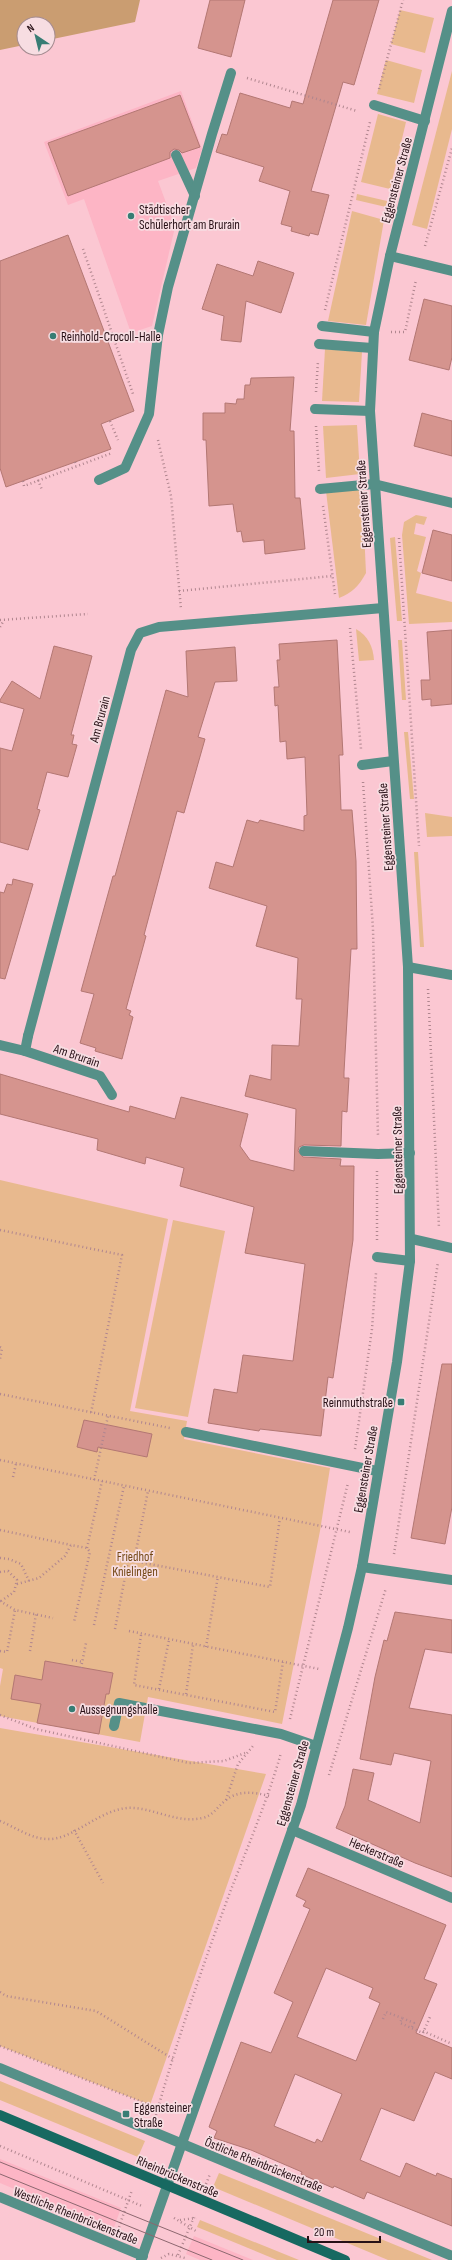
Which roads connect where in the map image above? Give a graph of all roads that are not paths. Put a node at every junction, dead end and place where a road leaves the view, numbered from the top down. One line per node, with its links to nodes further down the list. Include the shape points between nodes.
1 (452, 11): 4 (street, Eggensteiner Straße)
2 (231, 73): 6 (street)
3 (374, 105): 4 (street)
4 (425, 121): 7 (street, Eggensteiner Straße)
5 (176, 155): 6 (street)
6 (195, 196): 15 (street, via 168,287 158,334 149,414 125,468)
7 (390, 256): 8 (street); 10 (street, Eggensteiner Straße)
8 (452, 271)
9 (322, 326): 10 (street)
10 (374, 332): 12 (street, Eggensteiner Straße)
11 (319, 344): 12 (street)
12 (372, 348): 14 (street, Eggensteiner Straße)
13 (315, 409): 14 (street)
14 (370, 411): 16 (street, Eggensteiner Straße)
15 (99, 480)
16 (374, 484): 17 (street); 18 (street); 19 (street, Eggensteiner Straße)
17 (320, 489)
18 (452, 503)
19 (383, 608): 20 (street, Eggensteiner Straße); 25 (street, Am Brurain, via 182,624 148,629 140,633 131,650)
20 (393, 761): 21 (street); 22 (street, Eggensteiner Straße)
21 (362, 765)
22 (408, 967): 23 (street); 28 (street, Eggensteiner Straße)
23 (452, 975)
24 (0, 1044): 25 (street, Am Brurain)
25 (25, 1051): 26 (street, Am Brurain, via 100,1076)
26 (112, 1095)
27 (304, 1151): 28 (street)
28 (410, 1153): 29 (street, Eggensteiner Straße)
29 (412, 1239): 30 (street); 32 (street, Eggensteiner Straße)
30 (452, 1248)
31 (377, 1257): 32 (street)
32 (410, 1261): 34 (street, Eggensteiner Straße)
33 (186, 1432): 34 (street)
34 (377, 1471): 35 (street, Eggensteiner Straße)
35 (362, 1567): 36 (street); 38 (street, Eggensteiner Straße)
36 (452, 1580)
37 (114, 1726): 38 (street, via 119,1703 284,1735)
38 (316, 1746): 39 (street, Eggensteiner Straße)
39 (292, 1830): 40 (street, Heckerstraße); 43 (street, Eggensteiner Straße)
40 (452, 1898)
41 (0, 2068): 43 (street, Östliche Rheinbrückenstraße)
42 (0, 2115): 44 (main road, Rheinbrückenstraße)
43 (181, 2144): 44 (street, Eggensteiner Straße); 46 (street, Östliche Rheinbrückenstraße)
44 (167, 2186): 47 (street, Eggensteiner Straße); 48 (main road, Rheinbrückenstraße)
45 (0, 2197): 47 (street, Westliche Rheinbrückenstraße)
46 (452, 2256)
47 (142, 2258)
48 (345, 2260)

